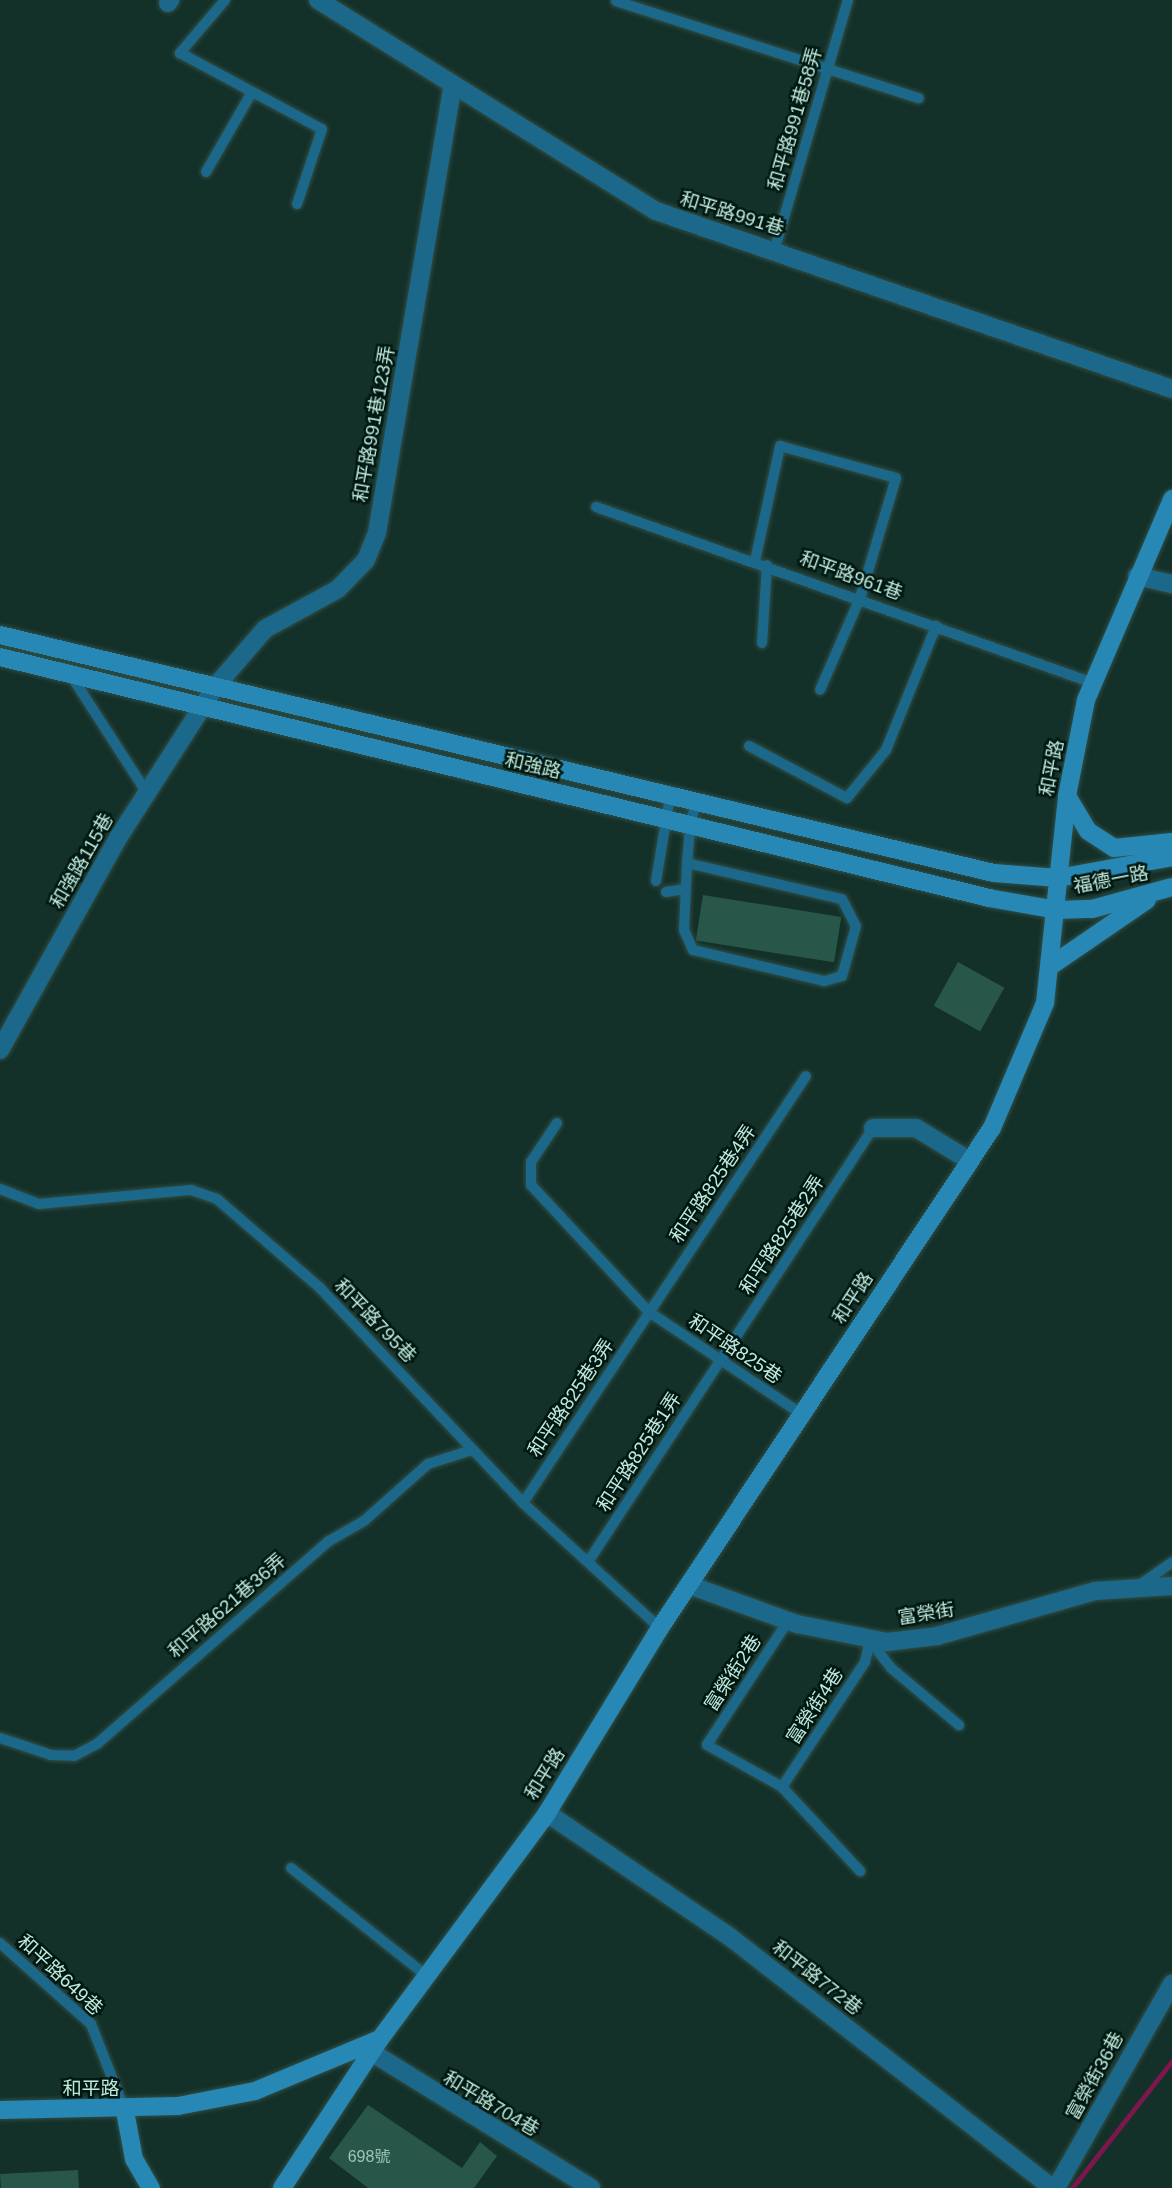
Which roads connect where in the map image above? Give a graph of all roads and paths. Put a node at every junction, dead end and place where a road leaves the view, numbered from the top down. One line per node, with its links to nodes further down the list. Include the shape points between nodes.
1 (225, 0): 7 (lane, via 180,53)
2 (318, 0): 6 (street, 和平路991巷)
3 (848, 0): 5 (lane, 和平路991巷58弄)
4 (616, 1): 5 (lane)
5 (828, 68): 8 (lane); 11 (lane, 和平路991巷58弄)
6 (453, 84): 11 (street, 和平路991巷, via 656,211); 27 (street, 和平路991巷123弄, via 377,533 366,560 338,589 265,629)
7 (253, 92): 9 (lane); 10 (lane, via 323,129)
8 (919, 98)
9 (206, 173)
10 (298, 204)
11 (775, 248): 12 (street, 和平路991巷)
12 (1172, 388)
13 (1172, 499): 17 (street, 和平路)
14 (596, 507): 15 (lane, 和平路961巷)
15 (755, 561): 16 (lane, 和平路961巷); 19 (lane, via 780,446 896,478)
16 (767, 565): 19 (lane, 和平路961巷); 22 (lane)
17 (1137, 576): 18 (street); 25 (street, 和平路)
18 (1172, 584)
19 (860, 598): 20 (lane, 和平路961巷); 26 (lane)
20 (936, 626): 25 (lane, 和平路961巷); 28 (lane, via 886,750 847,798)
21 (0, 635): 27 (street, 和強路)
22 (762, 643)
23 (0, 657): 24 (street, 和強路)
24 (70, 674): 27 (street, 和強路); 29 (lane)
25 (1093, 682): 31 (street, 和平路)
26 (820, 690)
27 (209, 698): 29 (street, 和強路115巷); 30 (street, 和強路); 33 (street, 和強路)
28 (749, 746)
29 (147, 793): 45 (street, 和強路115巷)
30 (670, 796): 32 (street, 和強路); 33 (lane)
31 (1067, 796): 35 (street, via 1088,831 1114,848); 38 (street, 和平路)
32 (696, 802): 34 (lane); 38 (street, 和強路, via 994,873)
33 (664, 819): 34 (street, 和強路); 39 (lane)
34 (690, 826): 37 (lane); 43 (street, 和強路)
35 (1172, 842)
36 (1172, 857): 38 (street, 福德一路)
37 (687, 863): 40 (lane); 40 (lane, via 842,899 856,926 848,967 824,981 703,954 685,939)
38 (1058, 878): 43 (street, 和平路)
39 (656, 881)
40 (686, 889): 42 (lane)
41 (1164, 890): 43 (street, 福德一路); 44 (street)
42 (666, 892)
43 (1058, 910): 44 (street, 和平路)
44 (1052, 965): 49 (street, 和平路, via 1024,1064)
45 (0, 1050)
46 (806, 1076): 51 (lane, 和平路825巷4弄)
47 (557, 1123): 51 (lane, 和平路825巷, via 531,1161 531,1185)
48 (873, 1128): 49 (street, via 916,1128); 52 (lane, 和平路825巷2弄)
49 (970, 1161): 53 (street, 和平路)
50 (0, 1189): 54 (lane, 和平路795巷, via 39,1204 191,1191 217,1199 320,1288)
51 (649, 1312): 52 (lane, 和平路825巷); 55 (lane, 和平路825巷3弄)
52 (720, 1360): 53 (lane, 和平路825巷); 56 (lane, 和平路825巷1弄)
53 (803, 1415): 59 (street, 和平路)
54 (472, 1450): 55 (lane, 和平路795巷); 65 (lane, 和平路621巷36弄, via 428,1464 364,1521 329,1541 97,1744 74,1756 51,1755)
55 (523, 1503): 56 (lane, 和平路795巷)
56 (587, 1562): 62 (lane, 和平路795巷)
57 (1172, 1562): 58 (lane)
58 (1141, 1584): 60 (street, 富榮街); 63 (street, 富榮街, via 1050,1600 937,1636)
59 (689, 1585): 61 (street, 富榮街); 62 (street, 和平路)
60 (1172, 1586)
61 (789, 1621): 63 (street, 富榮街); 66 (lane, 富榮街2巷, via 707,1745)
62 (660, 1628): 67 (street, 和平路)
63 (870, 1640): 64 (lane, via 891,1668); 66 (lane, 富榮街4巷, via 865,1662)
64 (958, 1726)
65 (0, 1738)
66 (782, 1787): 69 (lane)
67 (547, 1813): 71 (street, 和平路); 79 (street, 和平路772巷, via 730,1937)
68 (291, 1868): 71 (lane)
69 (859, 1871)
70 (0, 1943): 75 (lane, 和平路649巷, via 91,2024)
71 (427, 1976): 73 (street, 和平路)
72 (1172, 1984): 79 (street, 富榮街36巷)
73 (376, 2046): 75 (street, 和平路, via 255,2091); 77 (street, 和平路); 78 (street, 和平路704巷)
74 (0, 2110): 75 (street, 和平路)
75 (125, 2111): 76 (street, via 134,2159)
76 (151, 2188)
77 (282, 2188)
78 (591, 2188)
79 (1055, 2188)

